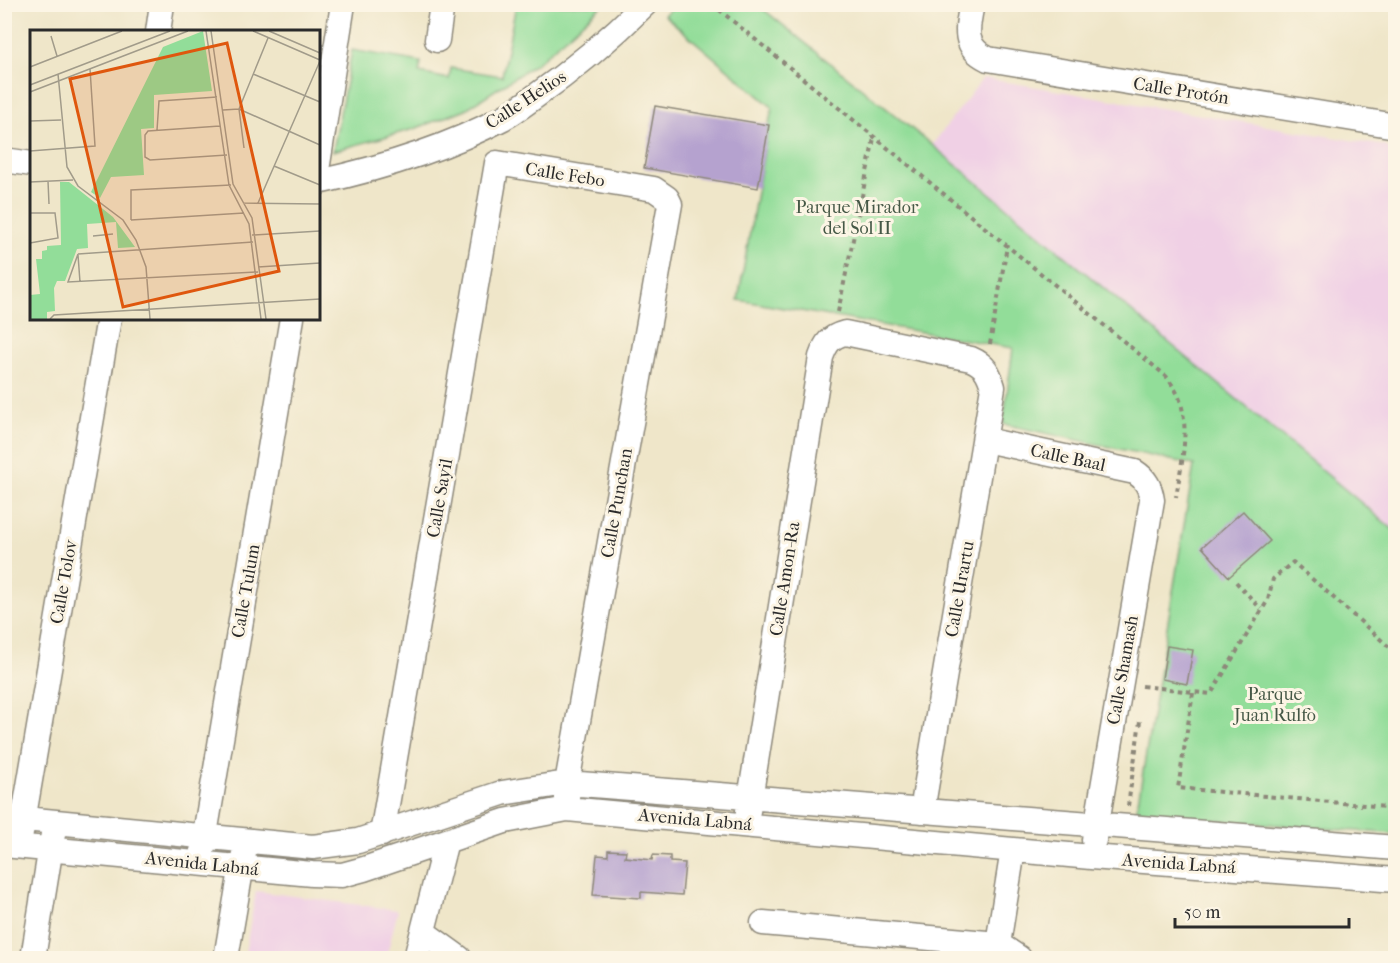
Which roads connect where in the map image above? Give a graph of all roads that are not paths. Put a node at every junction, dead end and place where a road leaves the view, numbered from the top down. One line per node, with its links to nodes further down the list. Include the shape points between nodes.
1 (162, 4): 6 (street)
2 (342, 4): 10 (street)
3 (442, 4): 7 (street)
4 (645, 4): 9 (street, Calle Helios, via 561,79 505,118)
5 (972, 4): 8 (street, Calle Protón, via 967,27 972,47 988,59)
6 (158, 30)
7 (436, 39)
8 (1395, 126)
9 (480, 129): 12 (street); 14 (street, Calle Helios, via 371,170)
10 (320, 151)
11 (4, 160): 13 (street)
12 (497, 163): 15 (street, Calle Febo, via 654,189); 29 (street, Calle Sayil)
13 (30, 164)
14 (320, 182)
15 (667, 198): 21 (street, Calle Punchan, via 670,211)
16 (109, 320): 25 (street, Calle Tolov)
17 (292, 320): 30 (street, Calle Tulum)
18 (833, 336): 19 (street, Calle Urartu, via 845,333 868,337 980,363 993,387); 22 (street, Calle Amon-Ra, via 821,357)
19 (985, 440): 20 (street, Calle Baal, via 1135,472); 24 (street, Calle Urartu)
20 (1147, 483): 28 (street, Calle Shamash, via 1152,500)
21 (567, 783): 22 (street, Avenida Labná); 23 (street, Calle Punchan); 29 (street, Avenida Labná, via 502,793)
22 (750, 797): 24 (street, Avenida Labná); 27 (street, Calle Amon-Ra)
23 (567, 809): 27 (street, Avenida Labná); 32 (street, Avenida Labná, via 505,821)
24 (922, 811): 28 (street, Avenida Labná)
25 (14, 817): 26 (street, Avenida Labná); 33 (street, Calle Tolov)
26 (55, 821): 30 (street, Avenida Labná); 35 (street)
27 (745, 825): 36 (street, Avenida Labná)
28 (1096, 825): 34 (street, Avenida Labná); 37 (street, Calle Shamash)
29 (382, 834): 31 (street, Avenida Labná, via 313,847)
30 (204, 836): 31 (street, Avenida Labná); 38 (street, Calle Tulum)
31 (245, 839): 39 (street)
32 (446, 841): 39 (street, Avenida Labná, via 342,875); 42 (street)
33 (12, 846): 35 (street, Avenida Labná)
34 (1395, 848)
35 (51, 850): 38 (street, Avenida Labná); 44 (street)
36 (1013, 850): 37 (street, Avenida Labná); 43 (street)
37 (1091, 857): 40 (street, Avenida Labná)
38 (200, 864): 39 (street, Avenida Labná)
39 (242, 868): 45 (street)
40 (1395, 880)
41 (763, 923): 43 (street)
42 (423, 932): 46 (street); 47 (street)
43 (992, 951): 48 (street)
44 (33, 958)
45 (226, 958)
46 (416, 958)
47 (459, 958)
48 (1019, 958)

